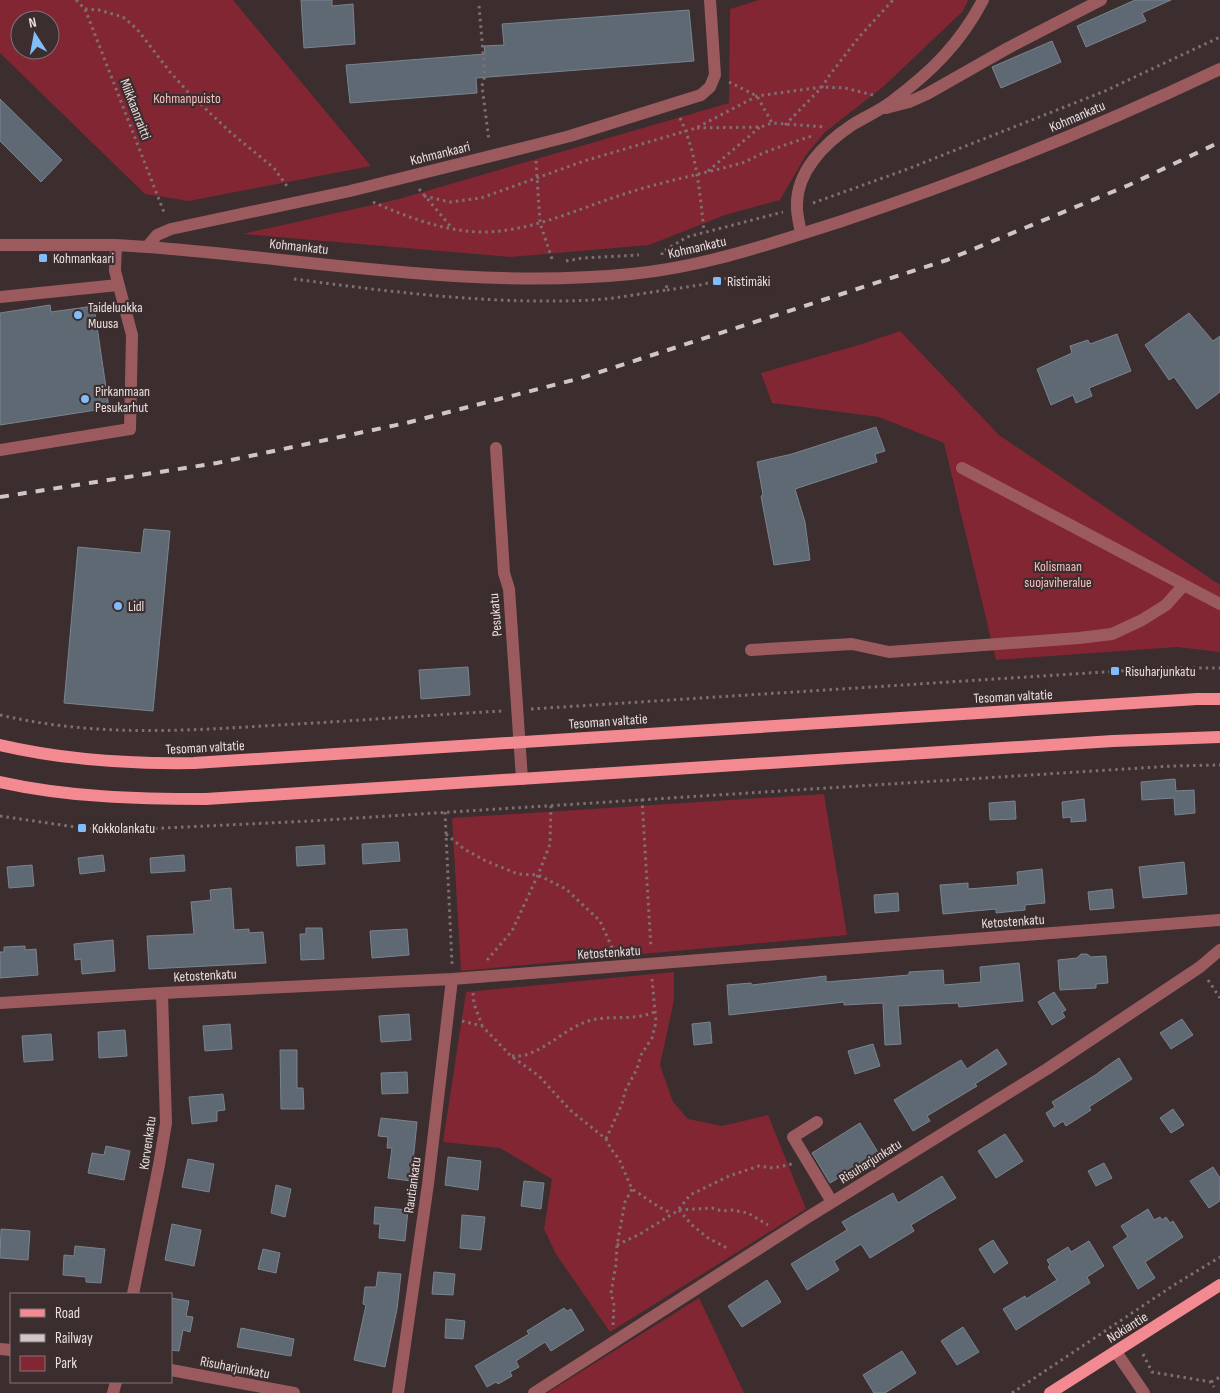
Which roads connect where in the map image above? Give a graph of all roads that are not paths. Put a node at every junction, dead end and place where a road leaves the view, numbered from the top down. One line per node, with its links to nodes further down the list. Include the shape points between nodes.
1 (710, 0): 9 (street, Kohmankaari, via 715,75 710,87 701,95 570,136 300,203 171,229 157,235)
2 (982, 0): 5 (street, via 956,44 930,70)
3 (1101, 0): 5 (street, via 927,94)
4 (1220, 68): 6 (street, Kohmankatu, via 1114,117 979,172)
5 (881, 109): 6 (street, via 830,142 807,169 798,195)
6 (801, 234): 9 (street, Kohmankatu, via 713,260 664,270 525,279 470,278)
7 (0, 245): 8 (street)
8 (116, 245): 9 (street); 10 (street)
9 (147, 247)
10 (118, 285): 11 (street); 13 (street, via 132,335 130,429)
11 (0, 297)
12 (496, 448): 20 (street, Pesukatu)
13 (0, 450)
14 (962, 468): 15 (street)
15 (1183, 586): 16 (street); 17 (street, via 1166,606 1112,634 889,652 852,644)
16 (1220, 604)
17 (751, 650)
18 (1220, 699): 20 (main road, Tesoman valtatie)
19 (1220, 737): 22 (main road)
20 (519, 742): 21 (main road, Tesoman valtatie, via 160,764 74,758); 22 (street, Pesukatu)
21 (0, 745)
22 (522, 779): 23 (main road, via 206,799 144,799 49,791)
23 (0, 782)
24 (1220, 920): 26 (street, Ketostenkatu)
25 (1220, 950): 30 (street, Risuharjunkatu, via 1200,967 1047,1069)
26 (452, 979): 27 (street, Ketostenkatu); 36 (street, Rautiankatu, via 428,1184)
27 (162, 992): 28 (street, Ketostenkatu); 32 (street, Korvenkatu, via 166,1123)
28 (0, 1003)
29 (817, 1122): 30 (street, via 793,1137)
30 (832, 1202): 37 (street, Risuharjunkatu)
31 (1220, 1285): 33 (main road, Nokiantie)
32 (133, 1293)
33 (1116, 1352): 38 (main road, Nokiantie); 39 (street)
34 (172, 1370): 35 (street, Risuharjunkatu)
35 (294, 1393)
36 (398, 1393)
37 (534, 1393)
38 (1050, 1393)
39 (1144, 1393)

